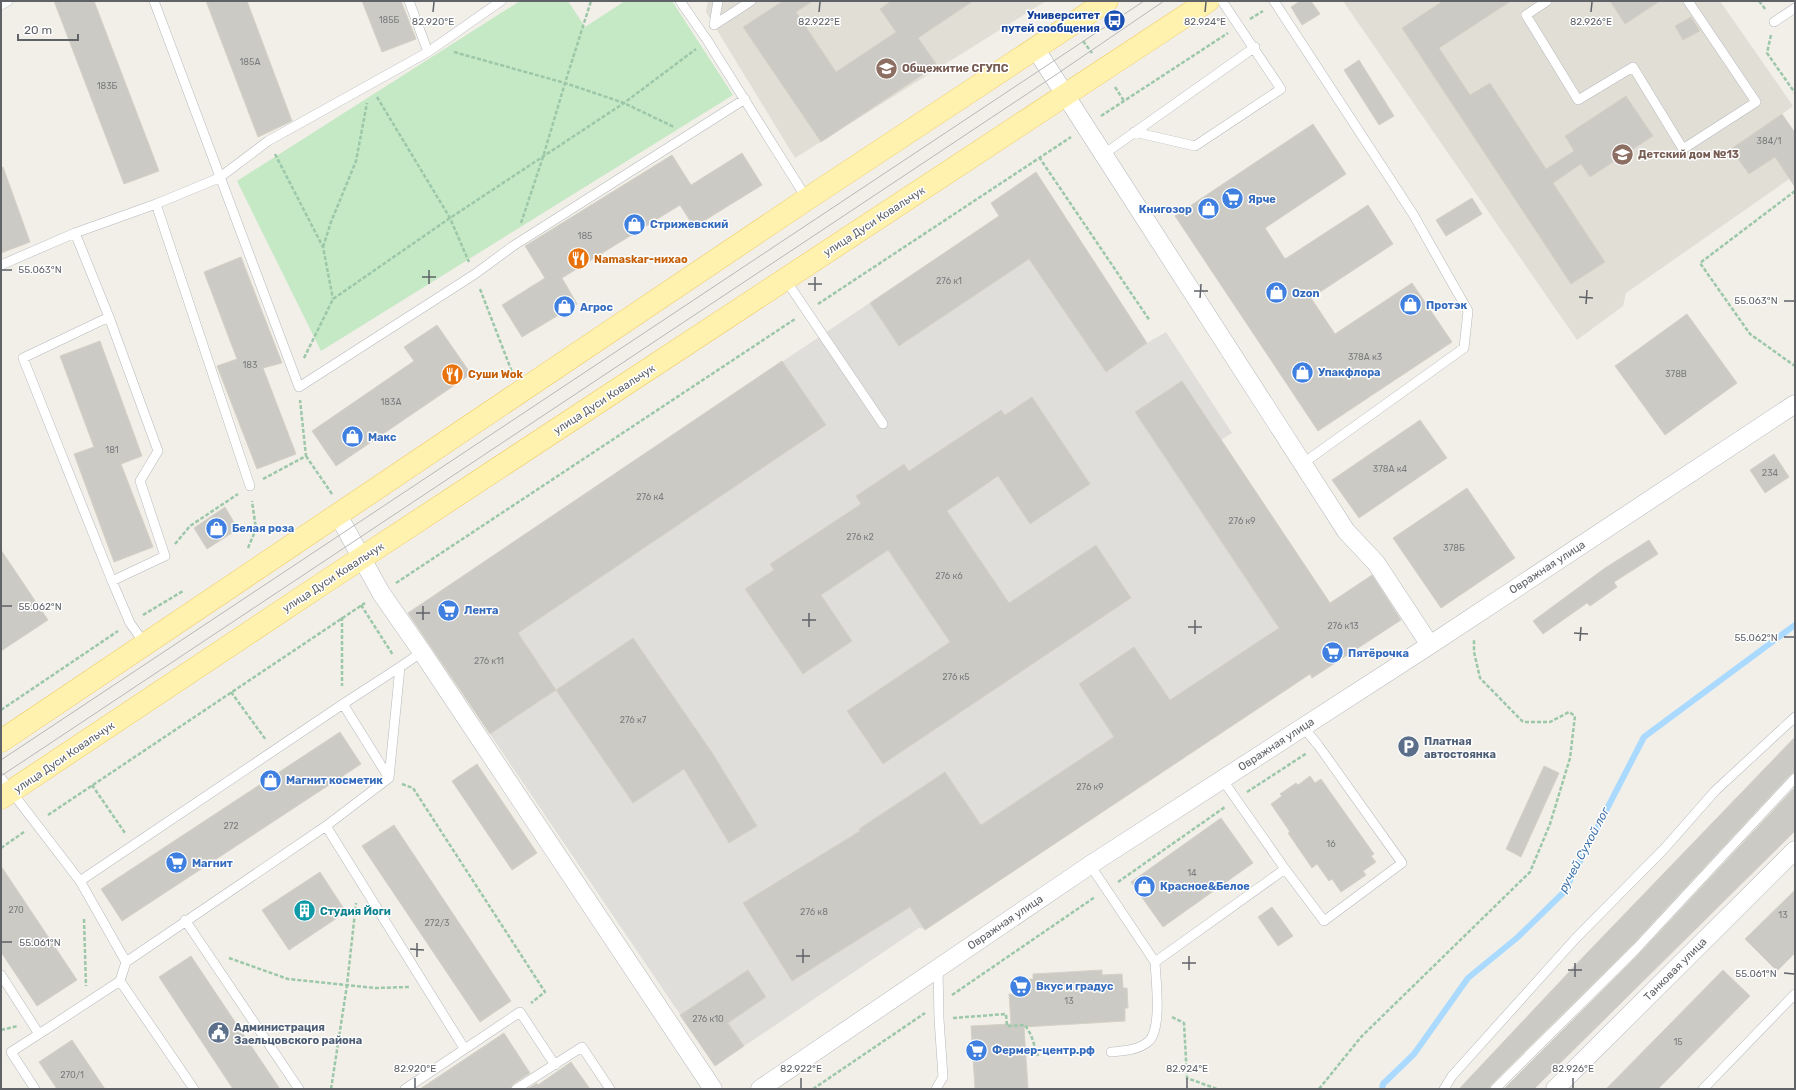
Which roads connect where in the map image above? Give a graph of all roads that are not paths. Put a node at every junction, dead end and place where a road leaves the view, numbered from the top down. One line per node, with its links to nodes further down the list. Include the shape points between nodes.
1 (8, 1): 15 (lane)
2 (154, 1): 25 (lane)
3 (409, 1): 20 (lane)
4 (501, 1): 14 (lane)
5 (680, 1): 22 (lane)
6 (718, 1): 7 (lane, via 714,25)
7 (751, 1)
8 (1107, 1): 18 (main road)
9 (1208, 1): 21 (main road, улица Дуси Ковальчук)
10 (1222, 1): 19 (lane)
11 (1547, 1): 12 (lane, via 1526,15 1578,100 1632,66 1683,149 1756,102)
12 (1688, 1)
13 (1275, 2): 34 (lane, via 1413,214 1468,311 1464,348)
14 (491, 4): 20 (lane)
15 (1, 5)
16 (1795, 8): 17 (lane)
17 (1774, 22)
18 (1035, 48): 21 (street); 26 (main road)
19 (1255, 48): 23 (lane); 23 (lane, via 1281,89 1195,146)
20 (428, 52): 25 (lane, via 268,141)
21 (1066, 94): 24 (street); 30 (main road, улица Дуси Ковальчук)
22 (744, 99): 25 (lane, via 513,246 299,387); 26 (lane)
23 (1134, 132): 24 (lane)
24 (1104, 154): 34 (street)
25 (219, 178): 27 (lane)
26 (807, 199): 36 (main road)
27 (156, 204): 28 (lane); 35 (lane)
28 (75, 233): 29 (lane); 31 (lane)
29 (1, 265)
30 (785, 279): 33 (lane); 37 (main road, улица Дуси Ковальчук)
31 (109, 317): 38 (lane, via 158,451 140,481 165,556); 38 (lane, via 23,358)
32 (1795, 404): 40 (street, Овражная улица)
33 (883, 424)
34 (1302, 464): 40 (street, via 1346,531 1376,563)
35 (250, 486)
36 (338, 515): 37 (street); 39 (main road)
37 (362, 559): 41 (street, via 381,594); 50 (main road, улица Дуси Ковальчук)
38 (112, 581): 39 (lane, via 130,623)
39 (145, 644): 46 (main road)
40 (1430, 645): 45 (street, Овражная улица)
41 (422, 652): 42 (lane); 73 (street)
42 (400, 668): 43 (lane); 47 (lane)
43 (343, 704): 47 (lane); 55 (lane)
44 (1795, 717): 76 (lane, via 1715,791 1664,849 1576,938 1452,1076)
45 (1303, 727): 49 (street, Овражная улица); 54 (lane, via 1402,863 1324,921)
46 (1, 741)
47 (390, 778): 51 (lane)
48 (1795, 778): 77 (lane, via 1636,949)
49 (1222, 779): 53 (street, Овражная улица); 54 (lane)
50 (5, 790): 55 (lane, via 37,822)
51 (326, 826): 56 (lane); 64 (lane)
52 (1795, 850): 78 (street, Танковая улица)
53 (1090, 865): 58 (lane); 59 (street, Овражная улица)
54 (1285, 868): 58 (lane)
55 (80, 881): 57 (lane)
56 (185, 920): 57 (lane); 69 (lane)
57 (126, 962): 61 (lane)
58 (1155, 962): 65 (lane, via 1157,1024 1149,1040 1132,1050)
59 (938, 968): 74 (street, Овражная улица); 75 (lane, via 943,1077)
60 (1, 975): 63 (lane)
61 (120, 981): 63 (lane); 68 (lane)
62 (1795, 994): 79 (lane)
63 (39, 1034): 67 (lane, via 11,1052)
64 (464, 1048): 66 (lane, via 520,1012); 70 (lane)
65 (1111, 1052)
66 (555, 1065): 71 (lane); 72 (lane, via 582,1047)
67 (35, 1089)
68 (194, 1089)
69 (299, 1089)
70 (405, 1089)
71 (516, 1089)
72 (610, 1089)
73 (712, 1089)
74 (760, 1089)
75 (936, 1089)
76 (1444, 1089)
77 (1495, 1089)
78 (1555, 1089)
79 (1703, 1089)

